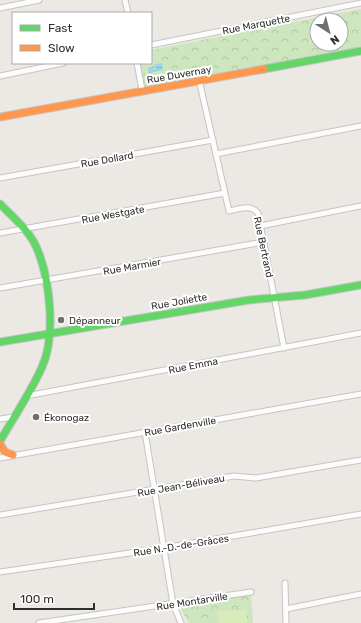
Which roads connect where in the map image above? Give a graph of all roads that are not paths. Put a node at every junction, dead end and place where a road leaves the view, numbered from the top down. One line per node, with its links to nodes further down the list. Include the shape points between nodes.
1 (39, 0): 4 (street)
2 (125, 0): 5 (street)
3 (361, 3): 6 (street, Rue Marquette)
4 (0, 8)
5 (128, 12)
6 (152, 45)
7 (361, 50): 11 (street, Rue Duvernay)
8 (58, 64): 10 (street)
9 (137, 64): 12 (street)
10 (0, 76)
11 (200, 80): 12 (street, Rue Duvernay); 15 (street, Rue Bertrand)
12 (142, 90): 13 (street, Rue Duvernay)
13 (0, 117)
14 (361, 126): 16 (street)
15 (213, 140): 16 (street, Rue Bertrand); 17 (street, Rue Dollard)
16 (216, 154): 18 (street, Rue Bertrand)
17 (0, 178)
18 (225, 193): 21 (street, Rue Bertrand, via 229,211 250,207 258,214); 22 (street, Rue Westgate)
19 (0, 204): 22 (street)
20 (361, 206): 21 (street)
21 (260, 226): 24 (street, Rue Bertrand)
22 (25, 229): 23 (street, Rue Westgate); 25 (street, via 38,250)
23 (0, 233)
24 (264, 242): 25 (street, Rue Marmier); 28 (street, Rue Bertrand)
25 (46, 281): 27 (street, Rue Marmier); 30 (street)
26 (361, 285): 28 (street, Rue Joliette, via 309,296)
27 (0, 288)
28 (275, 299): 30 (street, Rue Joliette, via 249,300); 32 (street, Rue Bertrand)
29 (361, 333): 32 (street, Rue Emma)
30 (50, 334): 31 (street, Rue Joliette); 34 (street, via 44,362)
31 (0, 342)
32 (284, 348): 34 (street, Rue Emma)
33 (361, 394): 37 (street, Rue Gardenville)
34 (26, 396): 35 (street)
35 (14, 417): 36 (street); 38 (street)
36 (0, 419)
37 (145, 432): 39 (street, Rue Gardenville); 42 (street)
38 (0, 443): 39 (street, via 5,452)
39 (13, 455): 40 (street, Rue Gardenville)
40 (0, 458)
41 (361, 460): 42 (street, Rue Jean-Béliveau, via 256,478 234,476)
42 (154, 490): 44 (street, Rue Jean-Béliveau); 45 (street)
43 (361, 514): 45 (street, Rue N.-D.-de-Grâces)
44 (0, 515)
45 (164, 548): 46 (street, Rue N.-D.-de-Grâces); 50 (street)
46 (0, 572)
47 (285, 583): 51 (street)
48 (251, 592): 50 (street, Rue Montarville)
49 (361, 594): 51 (street)
50 (173, 604): 52 (street, Rue Montarville); 53 (street)
51 (286, 608): 54 (street)
52 (39, 623)
53 (181, 623)
54 (286, 623)

